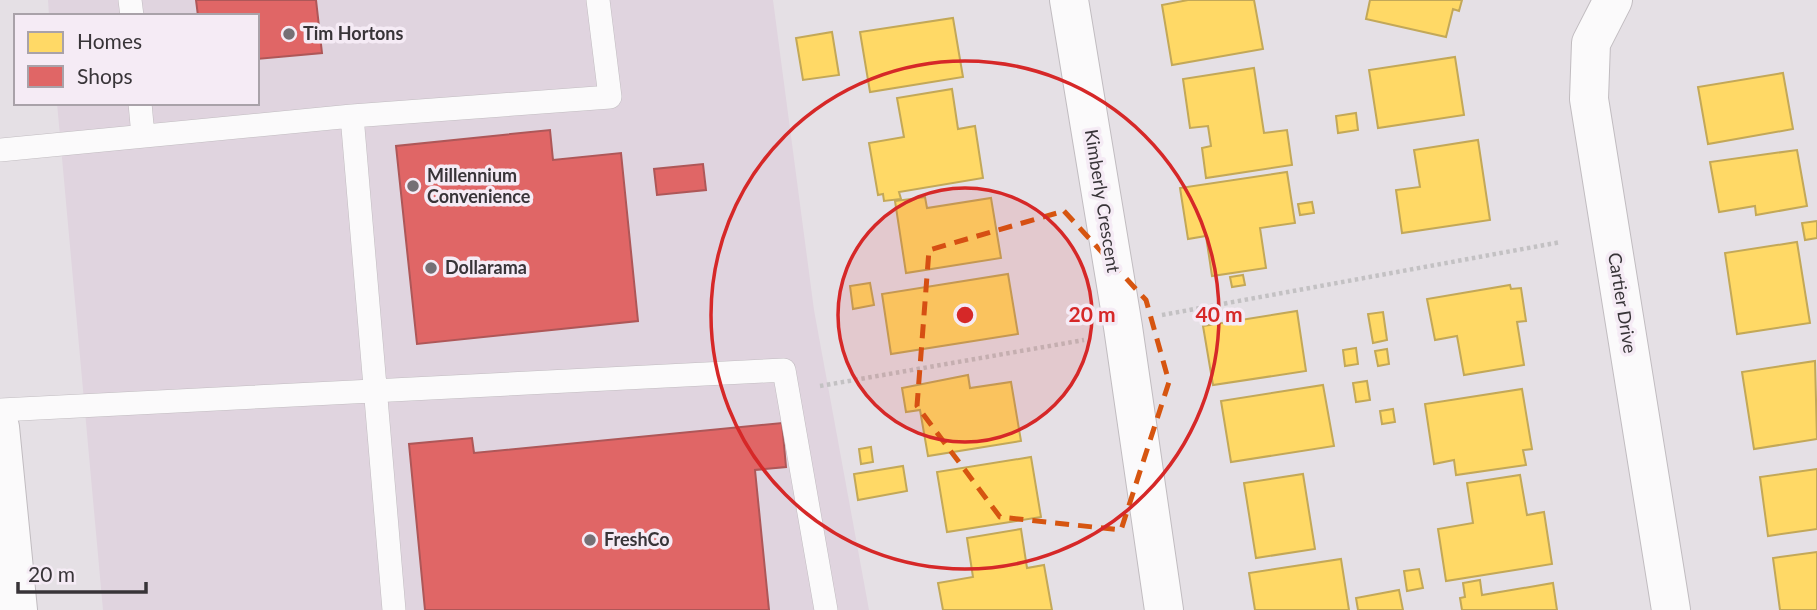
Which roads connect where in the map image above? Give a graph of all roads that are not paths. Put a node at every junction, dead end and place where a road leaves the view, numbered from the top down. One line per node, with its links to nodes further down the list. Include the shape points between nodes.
1 (597, 0): 5 (lane, via 611,97)
2 (1069, 0): 14 (street, Kimberly Crescent)
3 (1613, 0): 15 (street, Cartier Drive, via 1591,43 1588,99)
4 (140, 105): 6 (lane)
5 (352, 116): 6 (lane); 8 (lane)
6 (143, 136): 7 (lane)
7 (0, 150)
8 (374, 390): 9 (lane); 12 (lane); 13 (lane, via 784,370)
9 (0, 410)
10 (0, 427): 11 (street)
11 (18, 610)
12 (394, 610)
13 (826, 610)
14 (1164, 610)
15 (1671, 610)

